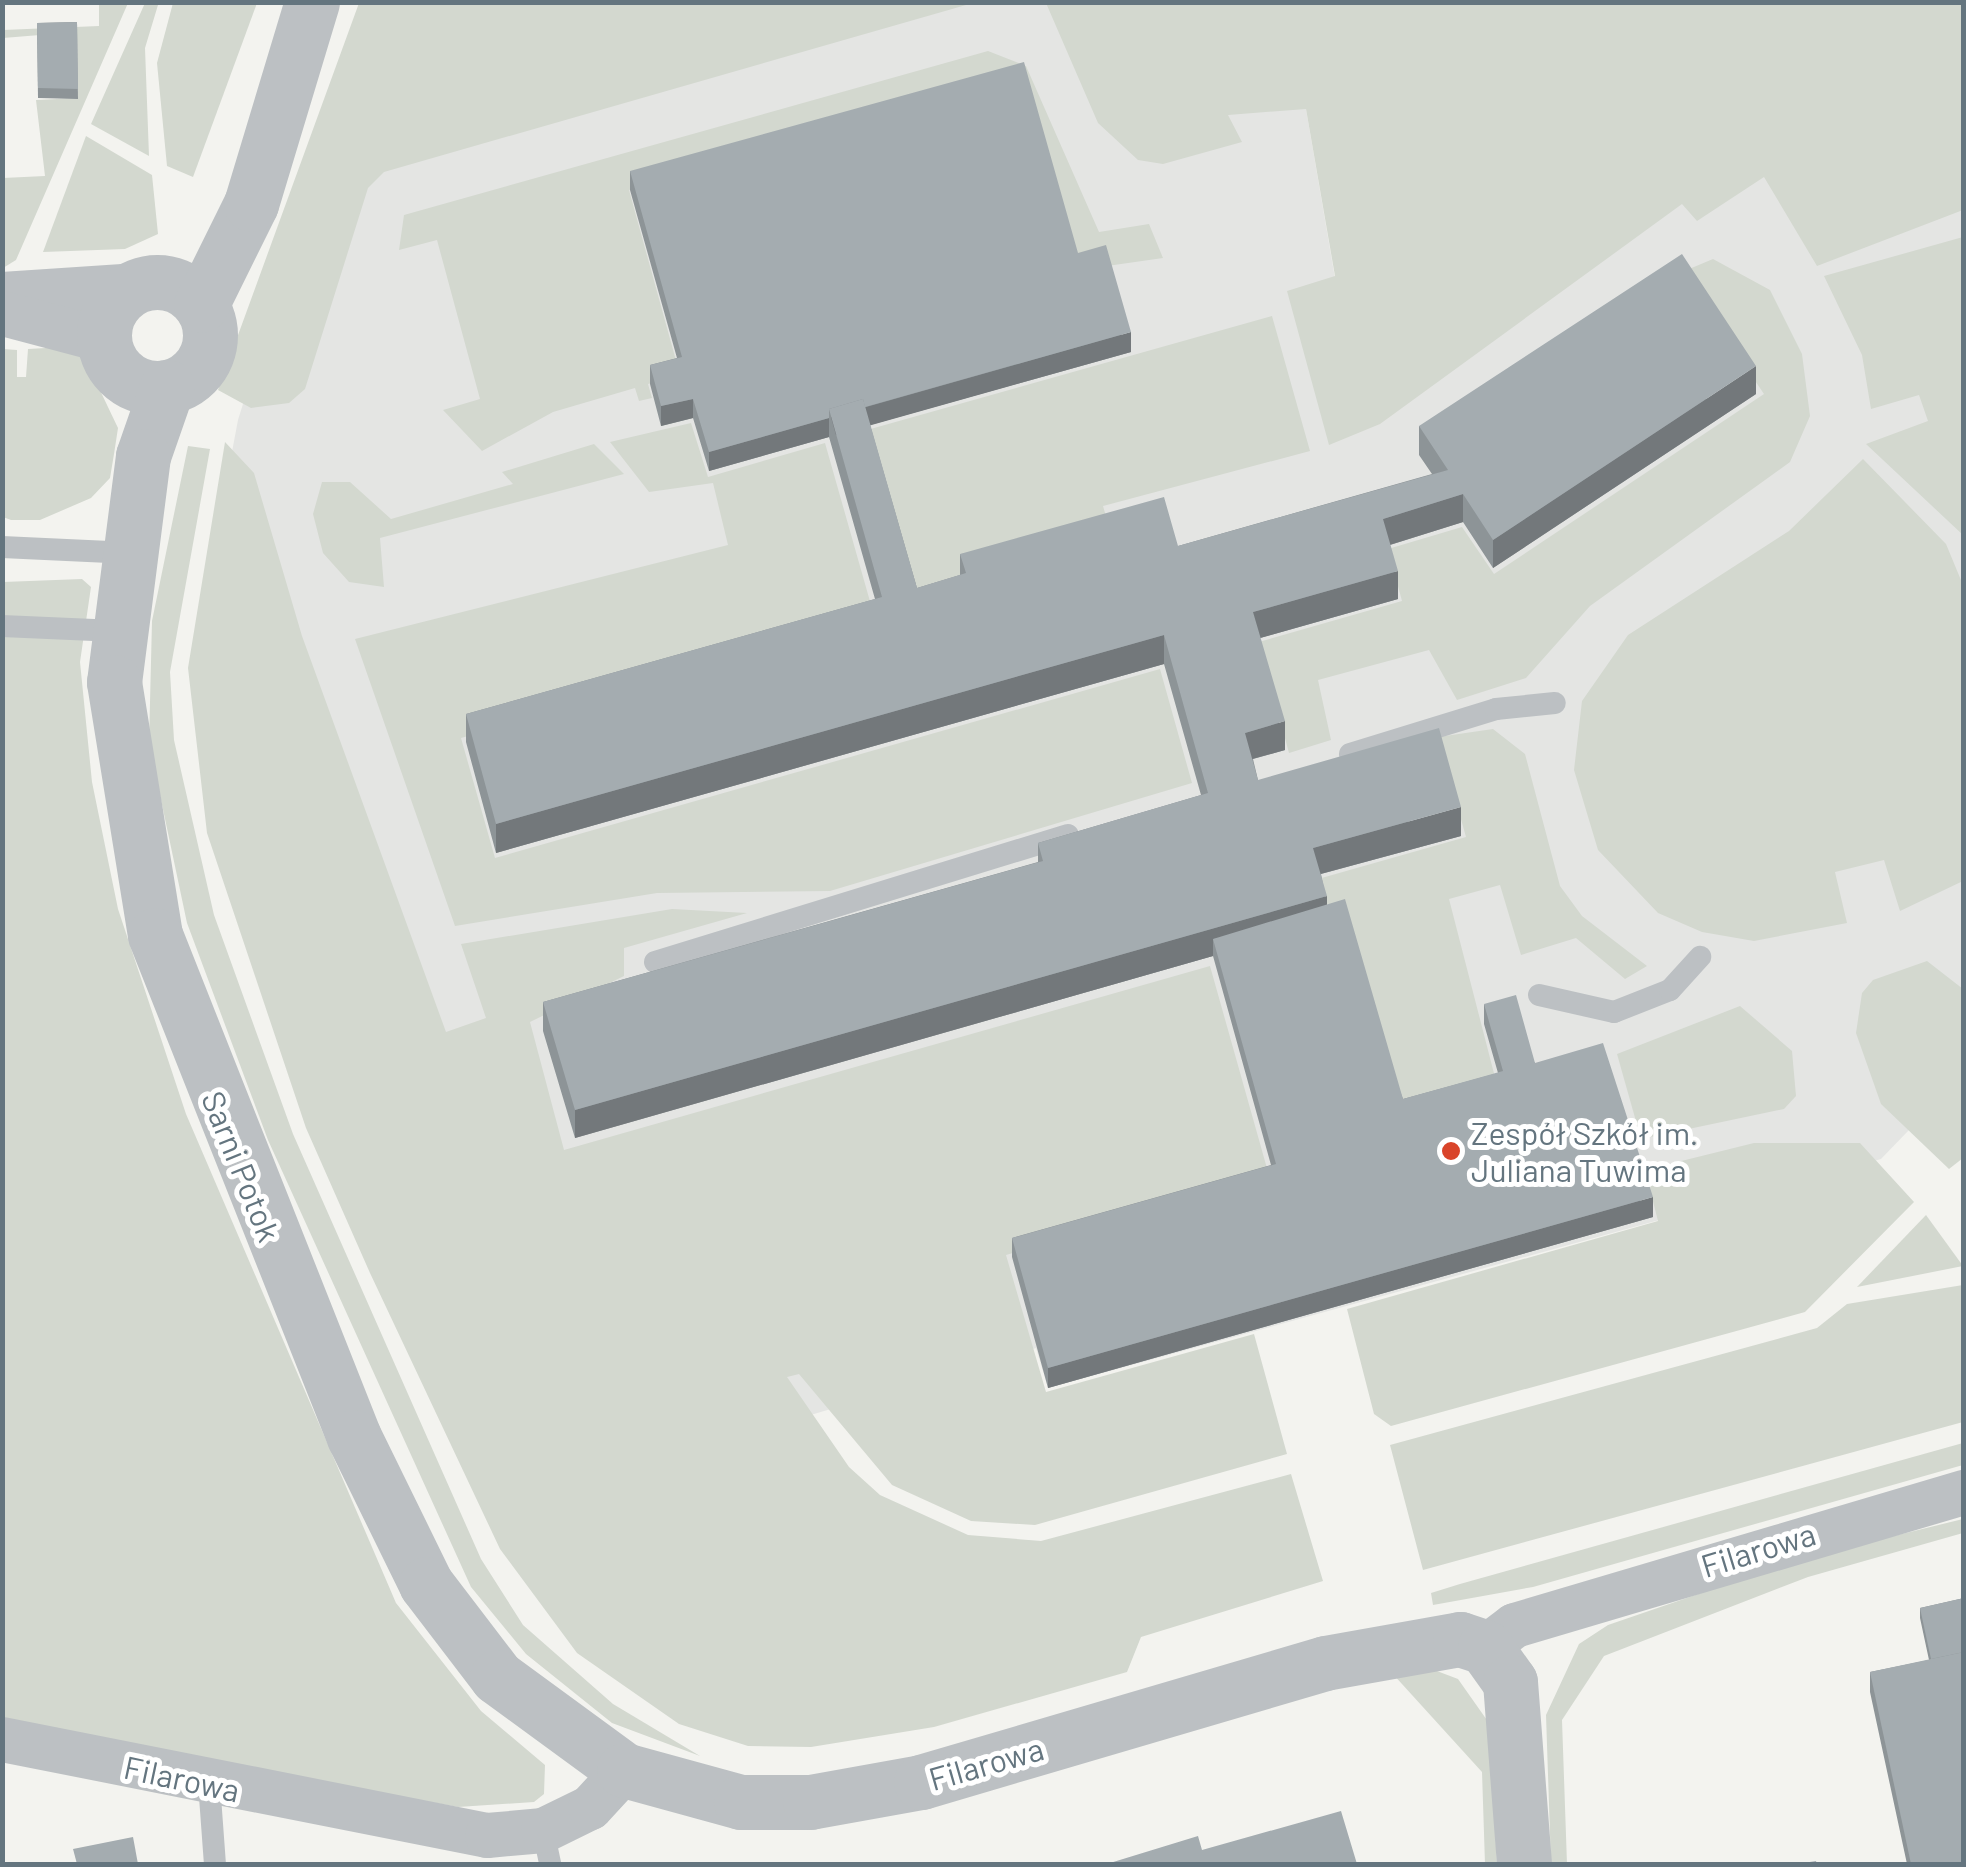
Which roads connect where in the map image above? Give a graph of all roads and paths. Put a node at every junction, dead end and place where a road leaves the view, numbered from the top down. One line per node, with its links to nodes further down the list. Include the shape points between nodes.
1 (312, 2): 2 (street, Sarni Potok, via 261,149 251,204)
2 (170, 291): 3 (street); 5 (street, Sarni Potok, via 112,306); 5 (street, via 206,356)
3 (2, 294)
4 (2, 313): 5 (street)
5 (134, 370): 7 (street, Sarni Potok, via 144,456)
6 (2, 547): 7 (lane)
7 (131, 553): 9 (street, Sarni Potok)
8 (2, 626): 9 (lane)
9 (117, 631): 19 (street, Sarni Potok, via 122,770 155,935 354,1437 462,1637 541,1717)
10 (1555, 703): 11 (lane, via 1496,709)
11 (1327, 761)
12 (1099, 826): 14 (lane)
13 (1700, 957): 15 (lane, via 1670,990 1614,1012)
14 (655, 962)
15 (1539, 995)
16 (1964, 1492): 17 (street, Filarowa, via 1514,1625)
17 (1486, 1647): 19 (street, Filarowa, via 1436,1639 1365,1654 868,1794 741,1802); 23 (street, via 1502,1663 1517,1710)
18 (2, 1739): 20 (street, Filarowa)
19 (624, 1770): 21 (street, Filarowa)
20 (209, 1783): 21 (street, Filarowa, via 418,1828); 22 (lane)
21 (546, 1847)
22 (215, 1864)
23 (1524, 1864)

